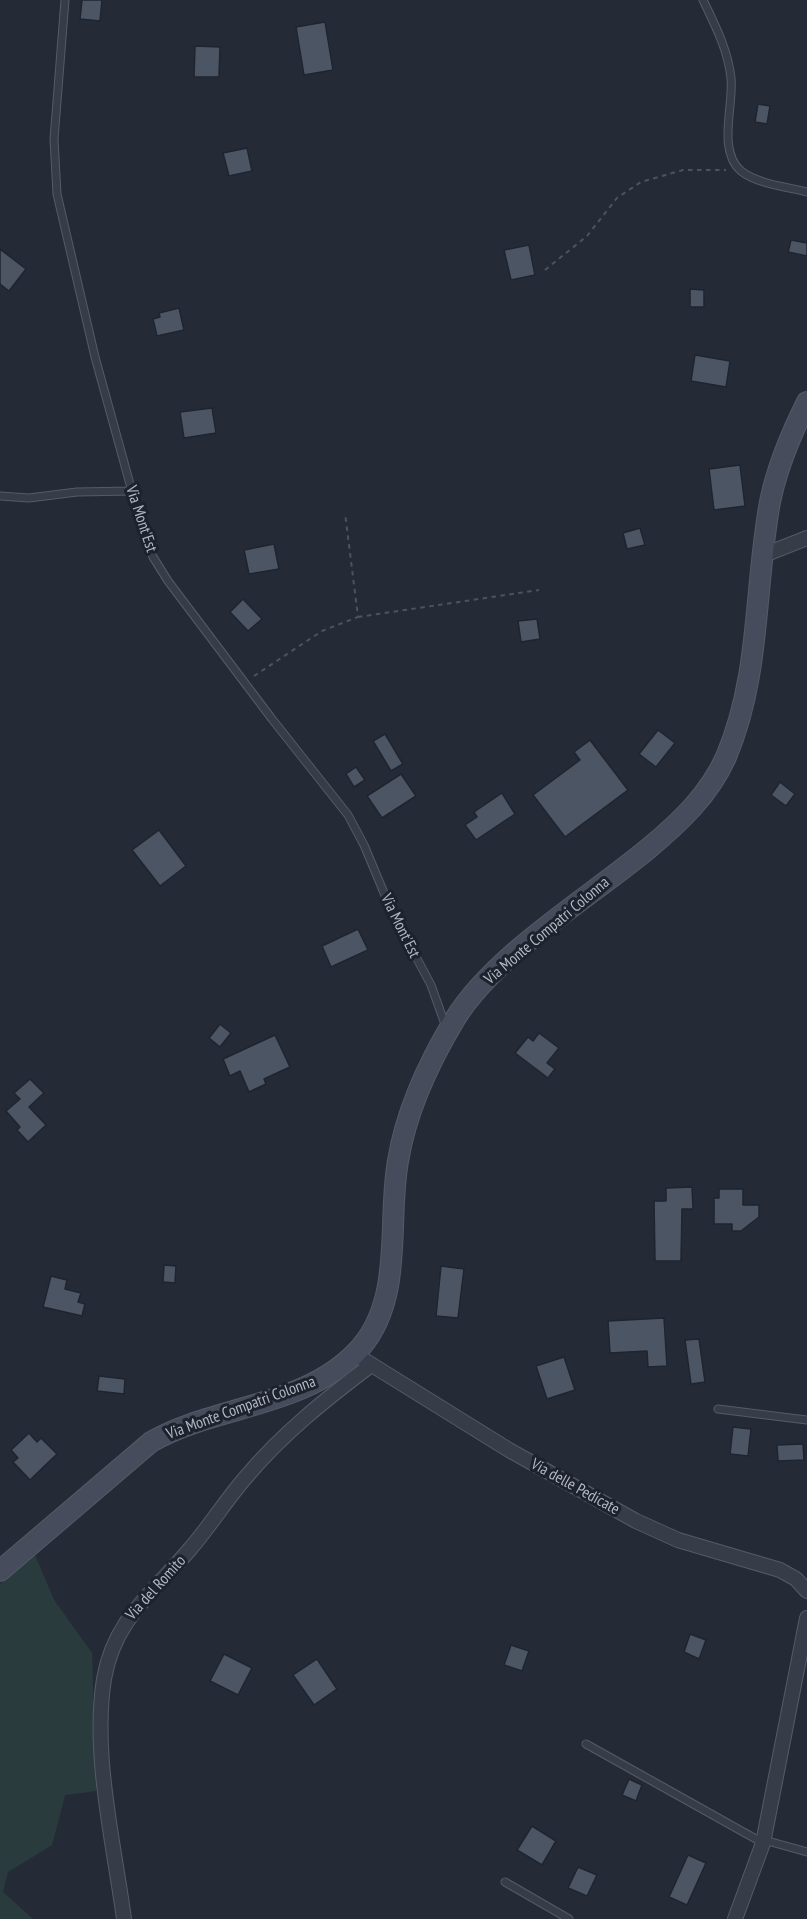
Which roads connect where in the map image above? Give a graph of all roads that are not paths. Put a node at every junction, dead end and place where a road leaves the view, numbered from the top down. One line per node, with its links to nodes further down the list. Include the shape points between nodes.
1 (65, 0): 5 (lane, Via Mont'Est, via 56,85 56,183 95,357)
2 (703, 0): 3 (lane, via 729,63 732,158 740,171)
3 (807, 192)
4 (807, 402): 8 (street, Via Monte Compatri Colonna, via 775,483)
5 (132, 491): 6 (lane, via 29,498); 9 (lane, Via Mont'Est, via 144,536 159,567 353,823 392,912 431,985)
6 (0, 496)
7 (807, 538): 8 (street)
8 (764, 555): 9 (street, Via Monte Compatri Colonna, via 748,685 715,779 670,830 500,966 470,998)
9 (447, 1032): 10 (street, Via Monte Compatri Colonna, via 420,1089 400,1148 384,1310)
10 (355, 1353): 11 (street, Via delle Pedicate); 14 (street, Via Monte Compatri Colonna, via 336,1370 306,1386 178,1429 151,1442)
11 (371, 1365): 15 (street, Via delle Pedicate, via 522,1458 636,1521 685,1542 780,1570); 21 (street, Via del Romito, via 309,1413 250,1472 185,1556 132,1612 117,1638 104,1680 102,1737)
12 (718, 1409): 13 (lane)
13 (807, 1420)
14 (0, 1571)
15 (807, 1591)
16 (807, 1618): 18 (street)
17 (586, 1744): 18 (lane)
18 (763, 1841): 19 (lane); 23 (street)
19 (807, 1852)
20 (505, 1882): 22 (lane)
21 (124, 1919)
22 (570, 1919)
23 (735, 1919)

